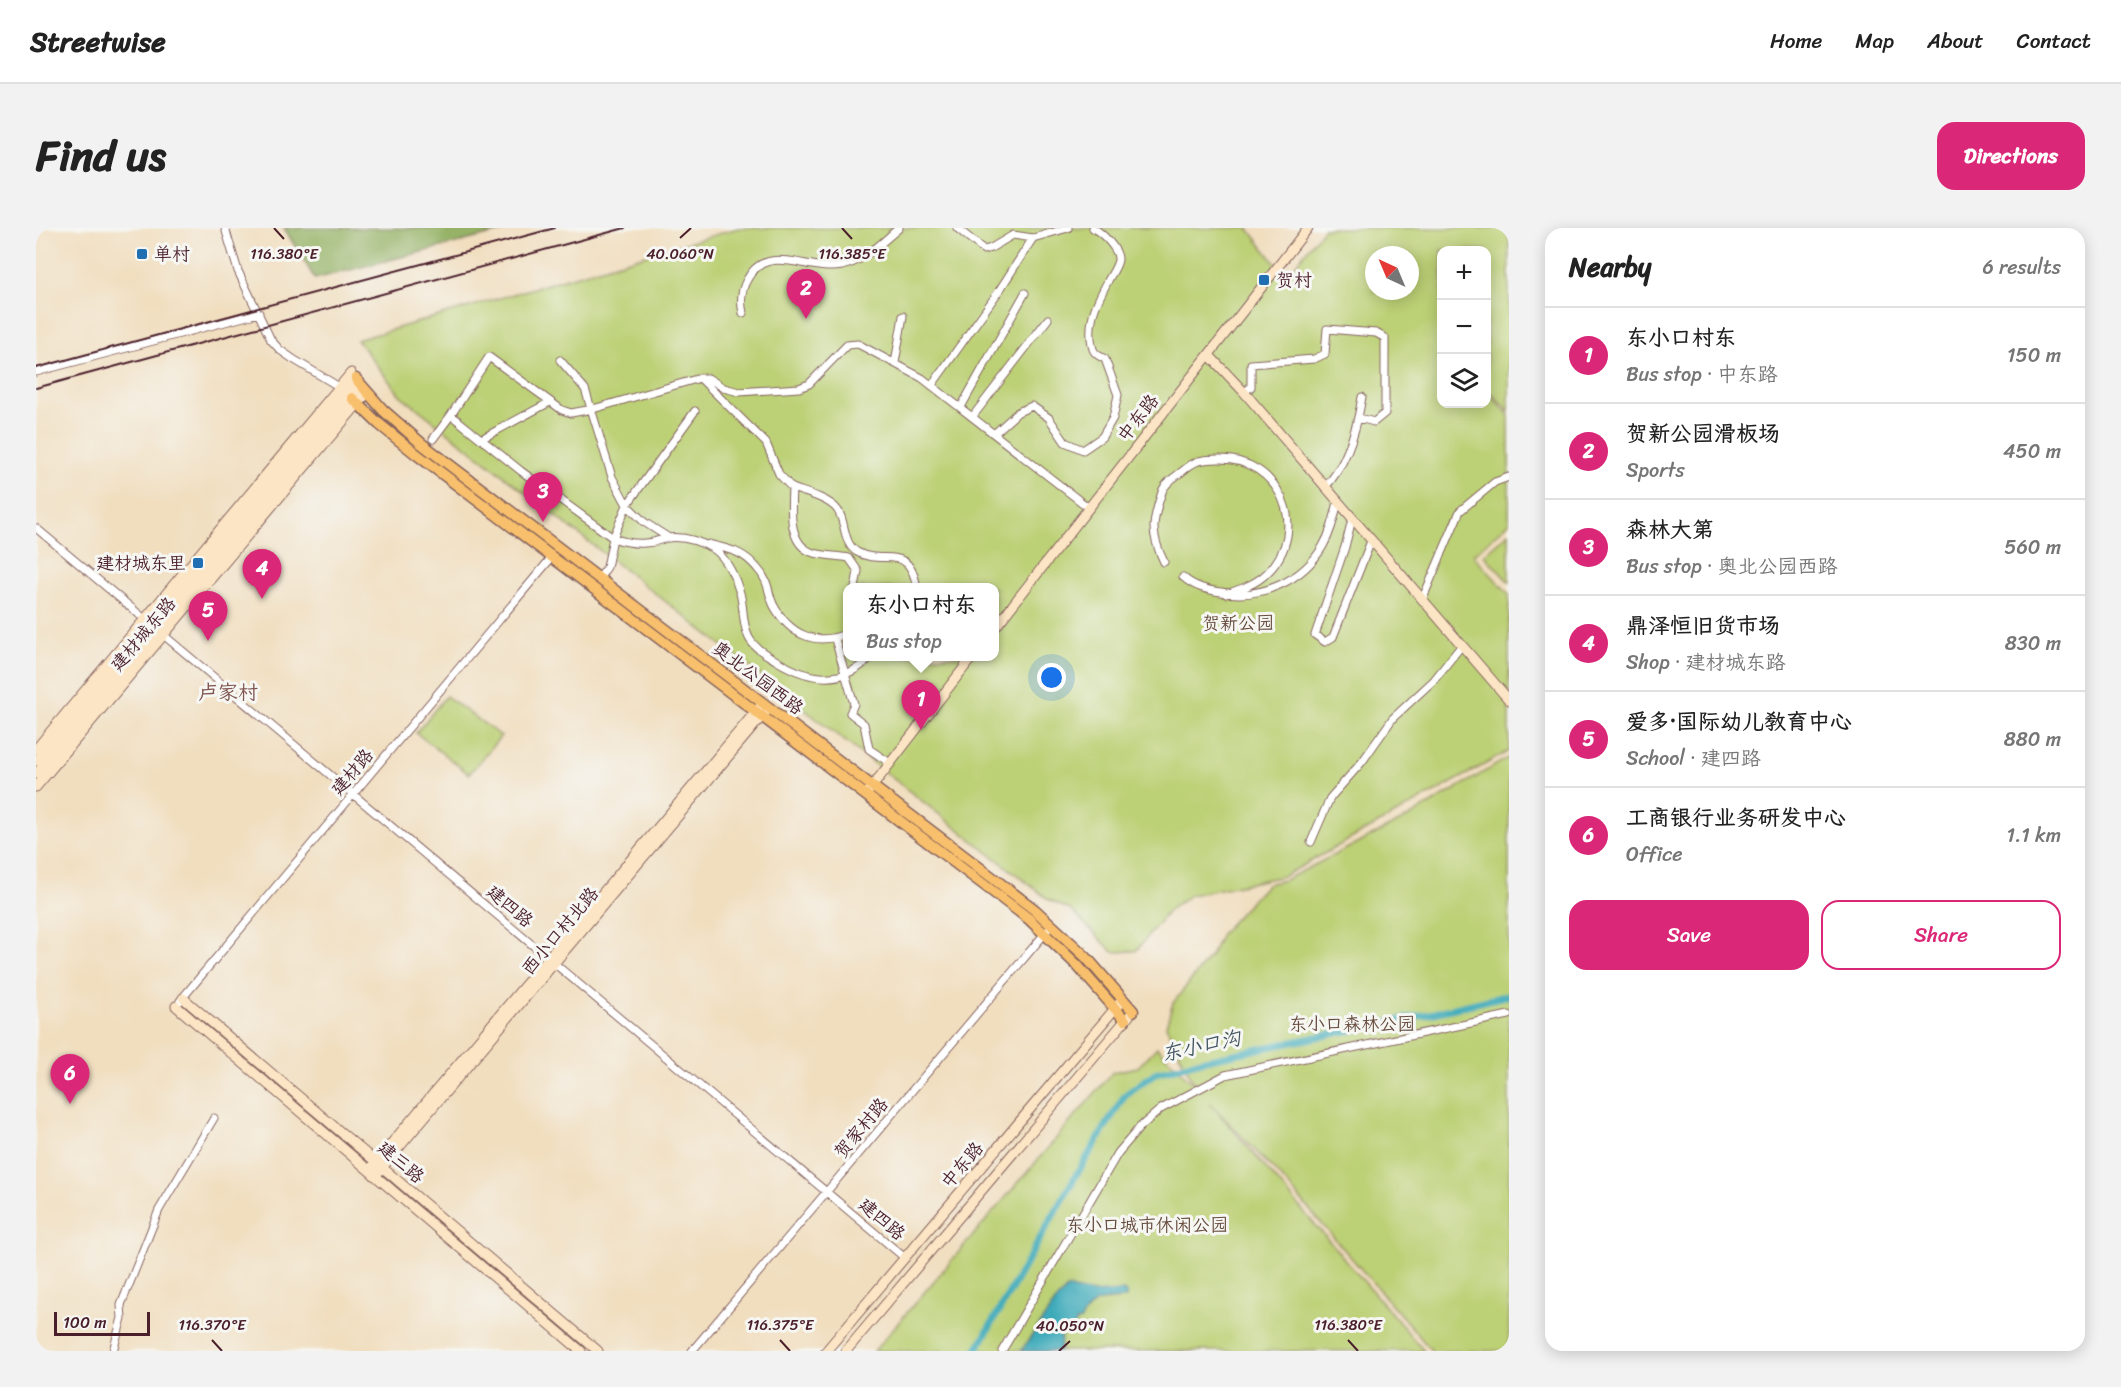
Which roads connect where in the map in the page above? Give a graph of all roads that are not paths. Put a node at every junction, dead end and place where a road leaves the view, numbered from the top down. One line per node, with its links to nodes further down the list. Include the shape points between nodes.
1 (225, 228): 9 (street, via 238,271)
2 (899, 228): 10 (street, via 881,245 845,265 814,267 780,259 758,265 744,285)
3 (957, 228): 7 (street, via 984,250 1013,236)
4 (1068, 228): 7 (street)
5 (1093, 228): 29 (street, via 1117,254 1118,262 1097,302 1090,326 1094,354 1105,359 1118,395 1113,418 1102,437 1083,450 1065,442 1049,418 1032,406 1018,412)
6 (1308, 228): 13 (street, 中东路)
7 (1033, 238): 18 (street)
8 (1025, 293): 23 (street)
9 (259, 313): 16 (street); 19 (street, via 280,350)
10 (742, 313)
11 (903, 316): 15 (street)
12 (1048, 319): 27 (street)
13 (1209, 355): 20 (street); 37 (street, 中东路)
14 (560, 360): 24 (street, via 585,388)
15 (896, 363): 17 (street, via 858,344 847,345 809,384 799,388 739,392); 18 (street)
16 (36, 372)
17 (700, 378): 24 (street); 34 (street, via 766,443 779,474)
18 (932, 385): 23 (street)
19 (351, 387): 44 (main road, 奥北公园西路, via 401,442); 47 (main road, 奥北公园西路); 53 (street, 建材城东路); 53 (street, 建材城东路)
20 (1244, 392): 28 (street, via 1251,387 1251,364 1314,359 1325,354 1328,329 1376,333 1385,338 1385,413 1374,422); 33 (street)
21 (1362, 397): 28 (street)
22 (550, 402): 24 (street, via 571,413); 26 (street, via 489,357); 31 (street)
23 (961, 407): 27 (street)
24 (593, 409): 36 (street, via 612,477)
25 (694, 411): 36 (street)
26 (451, 415): 30 (street); 31 (street)
27 (973, 416): 29 (street)
28 (1359, 418): 33 (street, via 1334,478)
29 (995, 433): 37 (street)
30 (433, 439)
31 (481, 439): 40 (street)
32 (1509, 477): 51 (street, via 1495,482 1460,511)
33 (1325, 487): 35 (street)
34 (792, 488): 48 (street, via 795,537 810,552 849,558 858,570); 49 (street, via 836,508 845,535 856,551 904,560 915,574)
35 (1338, 502): 38 (street); 50 (street, via 1323,547 1299,573 1284,584 1252,595)
36 (627, 505): 40 (street); 41 (street)
37 (1089, 507): 52 (street, 中东路)
38 (1352, 519): 43 (street); 43 (street, via 1315,635 1325,642 1333,637)
39 (36, 528): 53 (street, 建四路)
40 (614, 538): 41 (street, via 647,543); 47 (street, via 607,567)
41 (669, 538): 42 (street)
42 (691, 538): 55 (street, via 736,550 757,567 768,583 777,611 797,633 814,639); 59 (street, via 716,551 730,567 740,593 748,635 756,647 793,671 817,678)
43 (1371, 541): 51 (street)
44 (552, 557): 61 (main road, 奥北公园西路); 68 (street, 建材路)
45 (1164, 562): 50 (street, via 1152,521 1164,486 1197,460 1232,459 1250,466 1269,479 1284,501 1288,529 1281,554 1267,573)
46 (1183, 577): 50 (street, via 1197,586)
47 (599, 579): 61 (main road, 奥北公园西路)
48 (856, 583)
49 (916, 583)
50 (1226, 594)
51 (1422, 600): 56 (street)
52 (999, 623)
53 (154, 627): 62 (street, 建材城东路); 63 (street, 建材城东路); 65 (street, 建材城东路); 66 (street, 建材城东路); 68 (street, 建四路)
54 (843, 635): 55 (street)
55 (835, 639): 59 (street)
56 (1462, 645): 60 (street); 69 (street, via 1434,680 1392,718 1362,762 1330,798)
57 (866, 661): 59 (street)
58 (970, 661): 64 (street)
59 (845, 675): 64 (street, via 854,704 850,713 864,724 869,749)
60 (1509, 700)
61 (762, 710): 67 (main road, 奥北公园西路); 71 (street, 西小口村北路)
62 (36, 749)
63 (36, 761)
64 (890, 763): 67 (street)
65 (36, 774)
66 (36, 787)
67 (869, 790): 70 (main road, 奥北公园西路)
68 (353, 794): 71 (street, 建四路); 72 (street, 建材路)
69 (1311, 842)
70 (1049, 929): 73 (main road, 奥北公园西路, via 1096,968); 80 (street, 贺家村路)
71 (551, 961): 78 (street, 西小口村北路); 80 (street, 建四路)
72 (183, 998): 74 (street, 建材路); 78 (street, 建三路)
73 (1119, 1004): 76 (main road, 奥北公园西路); 81 (street, 中东路)
74 (176, 1006): 79 (street, 建三路)
75 (1509, 1015): 88 (street, via 1224,1075 1161,1108 1118,1153)
76 (1129, 1016): 87 (street, 中东路)
77 (214, 1118): 82 (street, via 159,1209 121,1305 122,1318)
78 (379, 1165): 79 (street, 西小口村北路); 84 (street, 建三路)
79 (372, 1173): 83 (street, 建三路)
80 (826, 1192): 81 (street, 建四路); 85 (street, 贺家村路)
81 (905, 1258): 86 (street, 中东路)
82 (113, 1351)
83 (581, 1351)
84 (598, 1351)
85 (692, 1351)
86 (826, 1351)
87 (846, 1351)
88 (1002, 1351)

